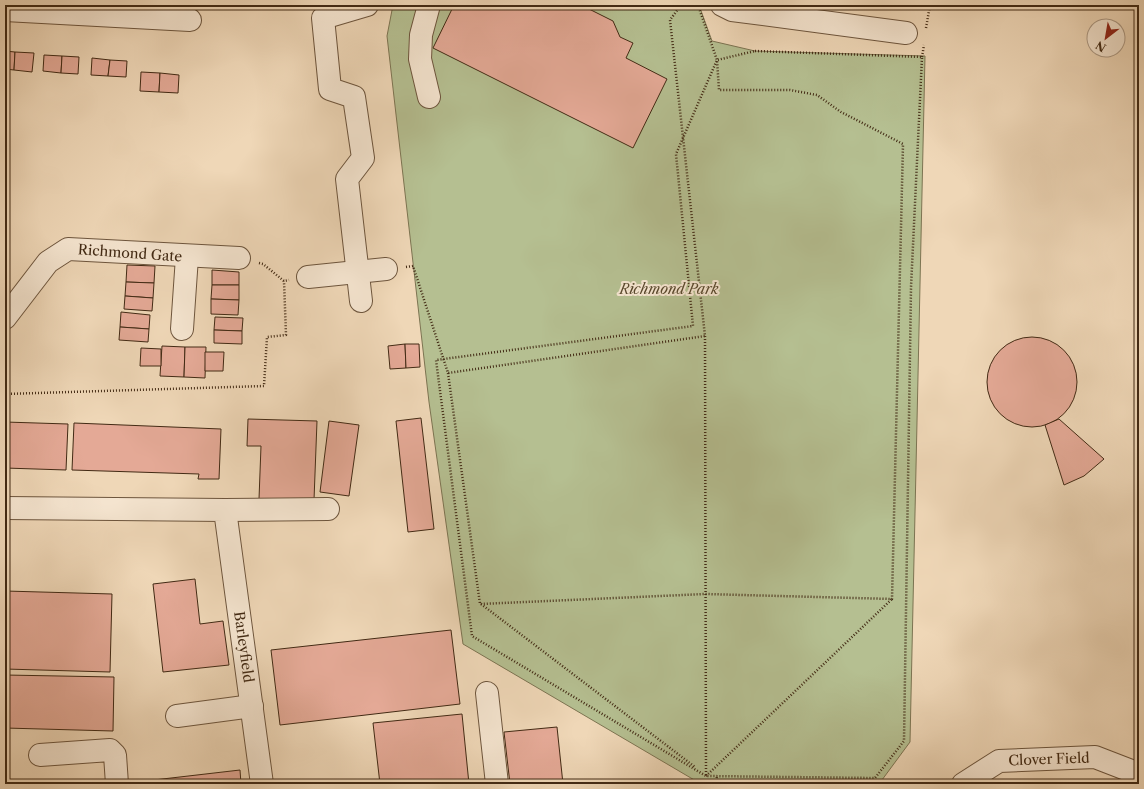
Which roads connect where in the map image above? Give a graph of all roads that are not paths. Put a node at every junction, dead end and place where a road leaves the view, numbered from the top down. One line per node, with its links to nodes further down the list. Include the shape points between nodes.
1 (367, 5): 11 (street, via 323,18 330,90 354,97 363,158 347,179)
2 (429, 5): 7 (street, via 420,35 420,59)
3 (722, 5): 6 (street, via 732,10)
4 (5, 10): 5 (street)
5 (190, 20)
6 (906, 33)
7 (429, 97)
8 (187, 257): 9 (street, Richmond Gate); 14 (street, Richmond Gate, via 68,249 48,262); 15 (street)
9 (238, 258)
10 (386, 269): 11 (street)
11 (357, 272): 12 (street); 13 (street)
12 (308, 277)
13 (361, 301)
14 (5, 318)
15 (182, 329)
16 (5, 508): 18 (street)
17 (328, 509): 18 (street)
18 (225, 510): 20 (street, Barleyfield)
19 (487, 693): 26 (street)
20 (252, 706): 21 (street); 25 (street, Barleyfield)
21 (177, 716)
22 (40, 755): 24 (street, via 110,750 115,755)
23 (1139, 774): 27 (street, Clover Field, via 1095,757 999,761)
24 (118, 784)
25 (262, 784)
26 (497, 784)
27 (963, 784)

